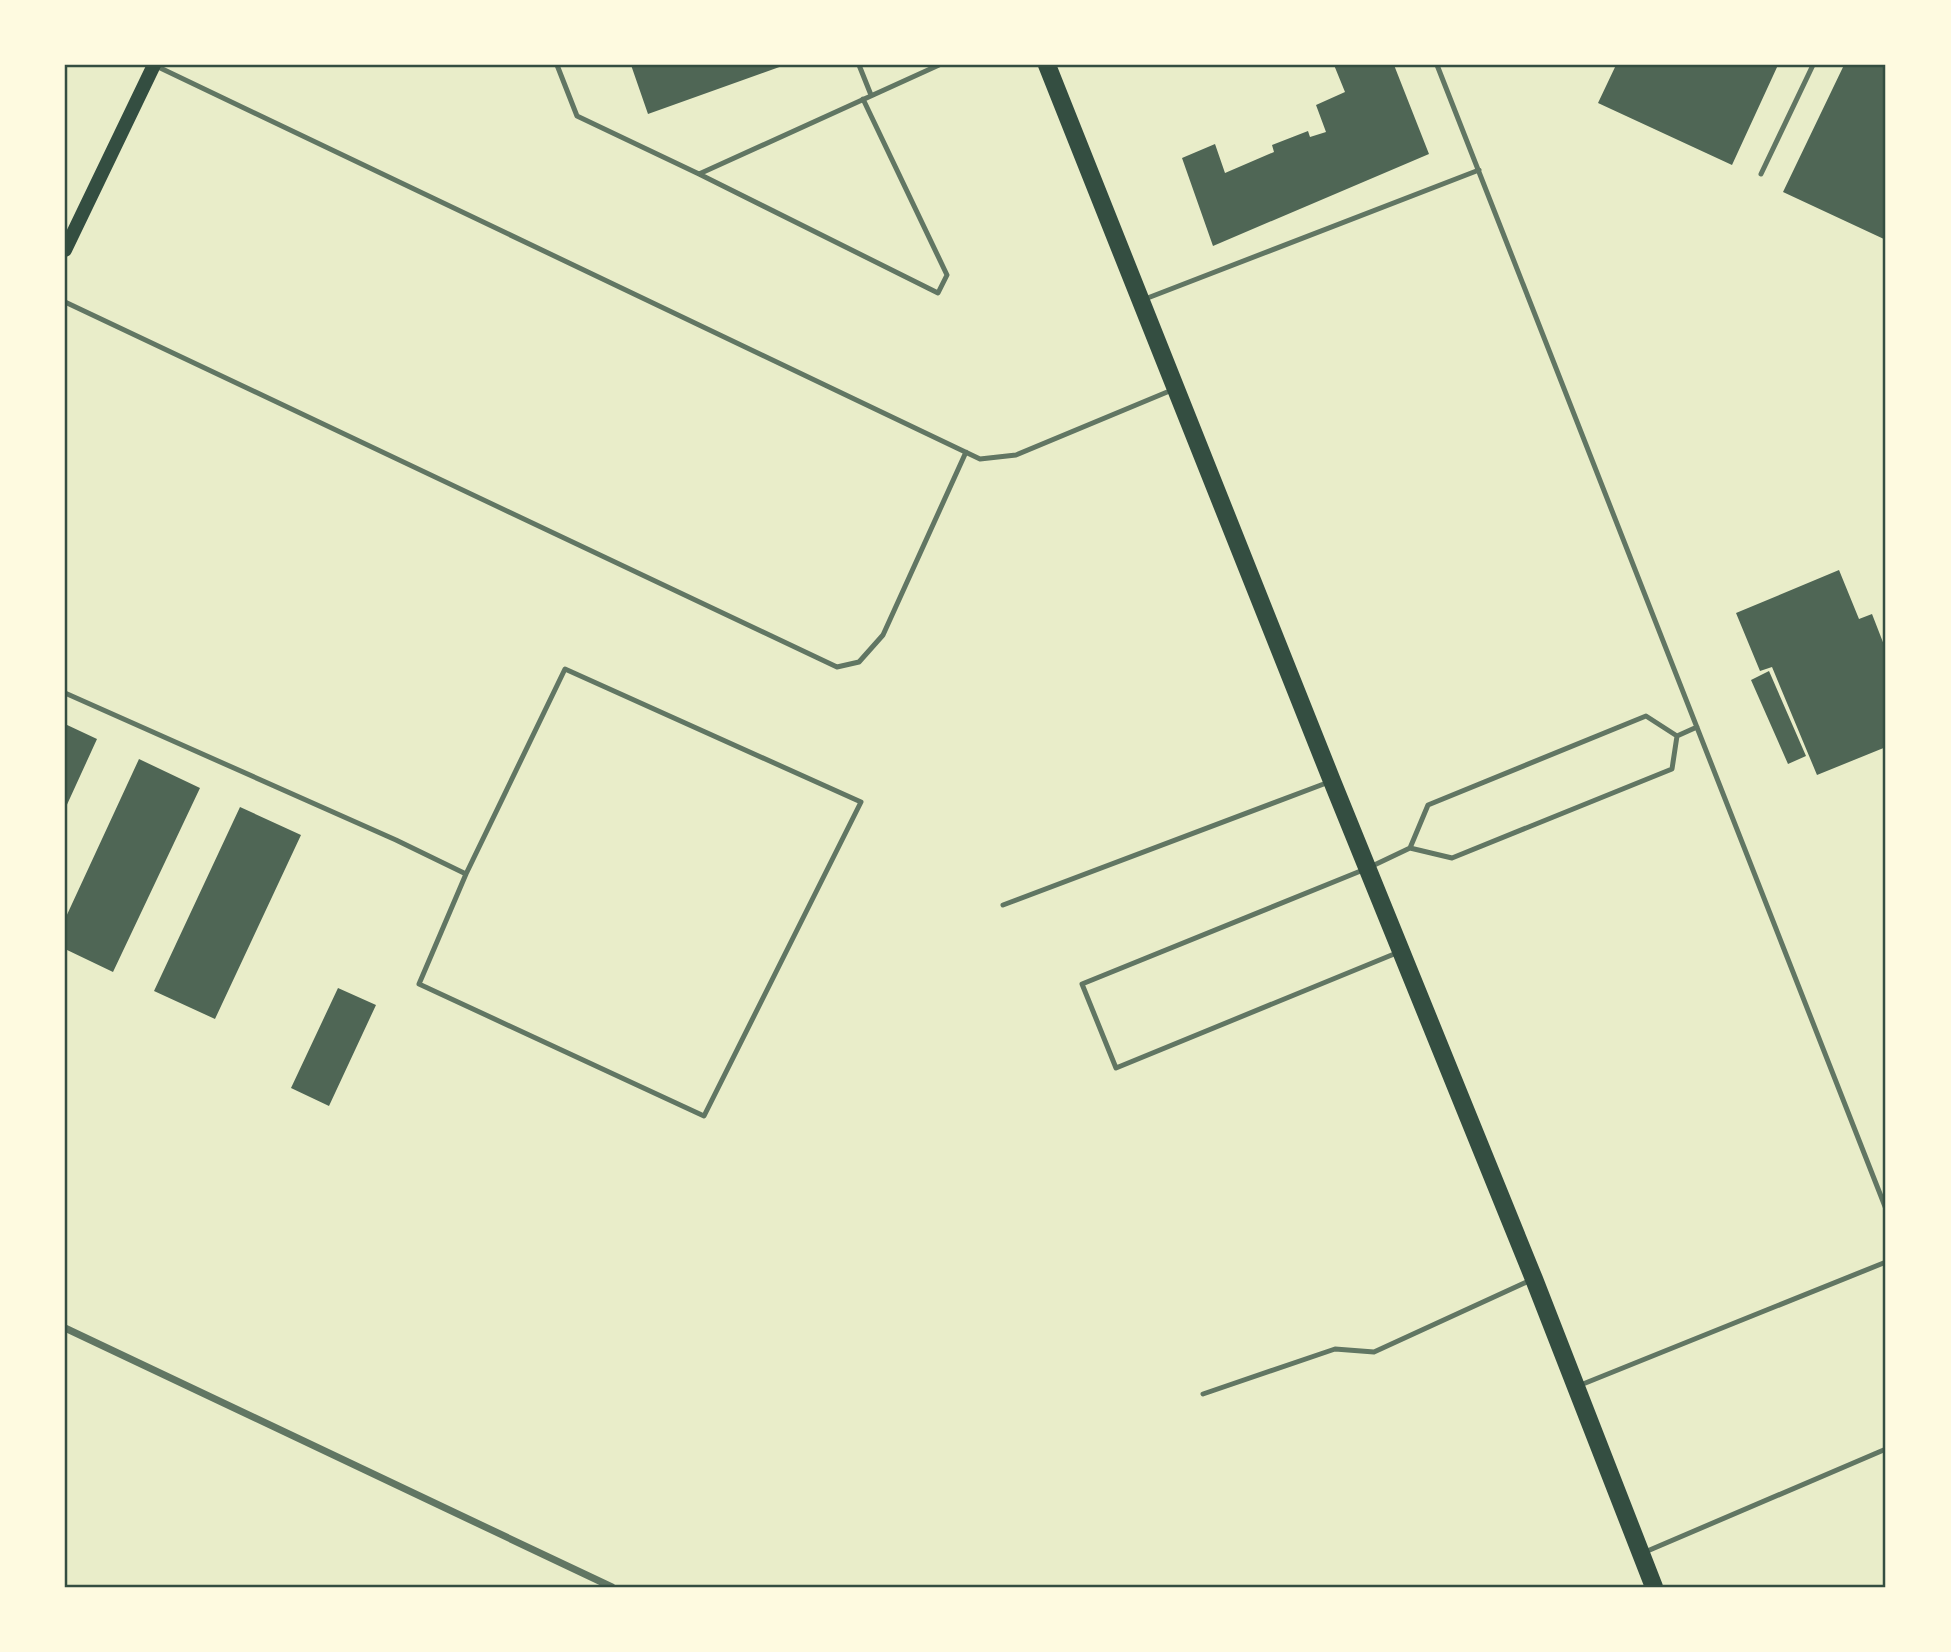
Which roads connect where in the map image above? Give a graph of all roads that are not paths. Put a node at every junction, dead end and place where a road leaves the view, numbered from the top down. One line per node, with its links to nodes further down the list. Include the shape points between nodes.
1 (154, 65): 13 (main road); 17 (lane)
2 (557, 65): 11 (lane, via 577,116)
3 (859, 65): 8 (lane)
4 (939, 65): 8 (lane)
5 (1047, 65): 14 (main road)
6 (1437, 65): 10 (lane)
7 (1813, 65): 12 (lane)
8 (872, 95): 9 (lane)
9 (863, 99): 11 (lane); 11 (lane, via 947,275 938,293)
10 (1479, 170): 14 (lane); 19 (lane)
11 (699, 174)
12 (1761, 174)
13 (65, 250)
14 (1142, 301): 16 (main road)
15 (65, 302): 17 (lane, via 837,667 859,662 883,635)
16 (1177, 388): 17 (lane, via 1016,455 980,459); 21 (main road)
17 (966, 452)
18 (65, 693): 24 (lane)
19 (1698, 727): 20 (lane); 27 (lane)
20 (1677, 736): 22 (lane, via 1672,769 1452,858); 22 (lane, via 1646,716 1428,805)
21 (1332, 781): 23 (main road); 25 (lane)
22 (1410, 848): 23 (lane)
23 (1368, 868): 26 (main road); 26 (lane, via 1082,985 1116,1068)
24 (466, 874): 24 (lane, via 565,669 861,802 704,1116 419,984)
25 (1003, 905)
26 (1401, 951): 29 (main road)
27 (1886, 1209)
28 (1886, 1262): 31 (lane)
29 (1534, 1279): 31 (main road); 32 (lane, via 1374,1352 1335,1349)
30 (65, 1328): 35 (street)
31 (1575, 1387): 34 (main road)
32 (1203, 1394)
33 (1886, 1449): 34 (lane)
34 (1641, 1554): 36 (main road)
35 (612, 1587)
36 (1654, 1587)

